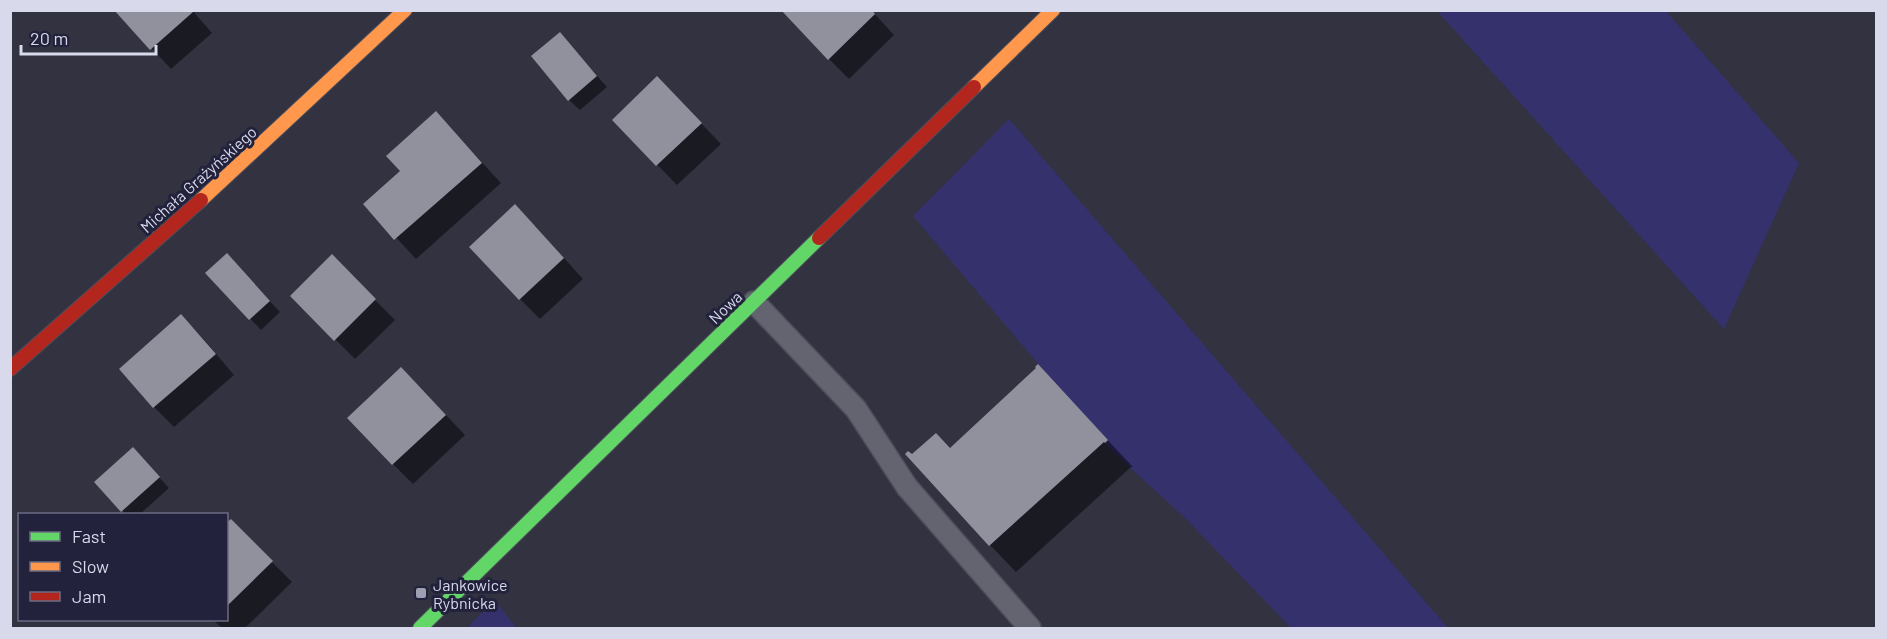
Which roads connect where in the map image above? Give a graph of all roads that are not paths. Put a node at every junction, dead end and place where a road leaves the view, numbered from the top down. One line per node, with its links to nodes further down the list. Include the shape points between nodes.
1 (405, 10): 4 (street, Michała Grażyńskiego)
2 (1053, 10): 3 (street, Nowa)
3 (754, 302): 5 (street, Nowa); 6 (lane, via 855,409 907,487)
4 (10, 369)
5 (420, 628)
6 (1030, 628)

